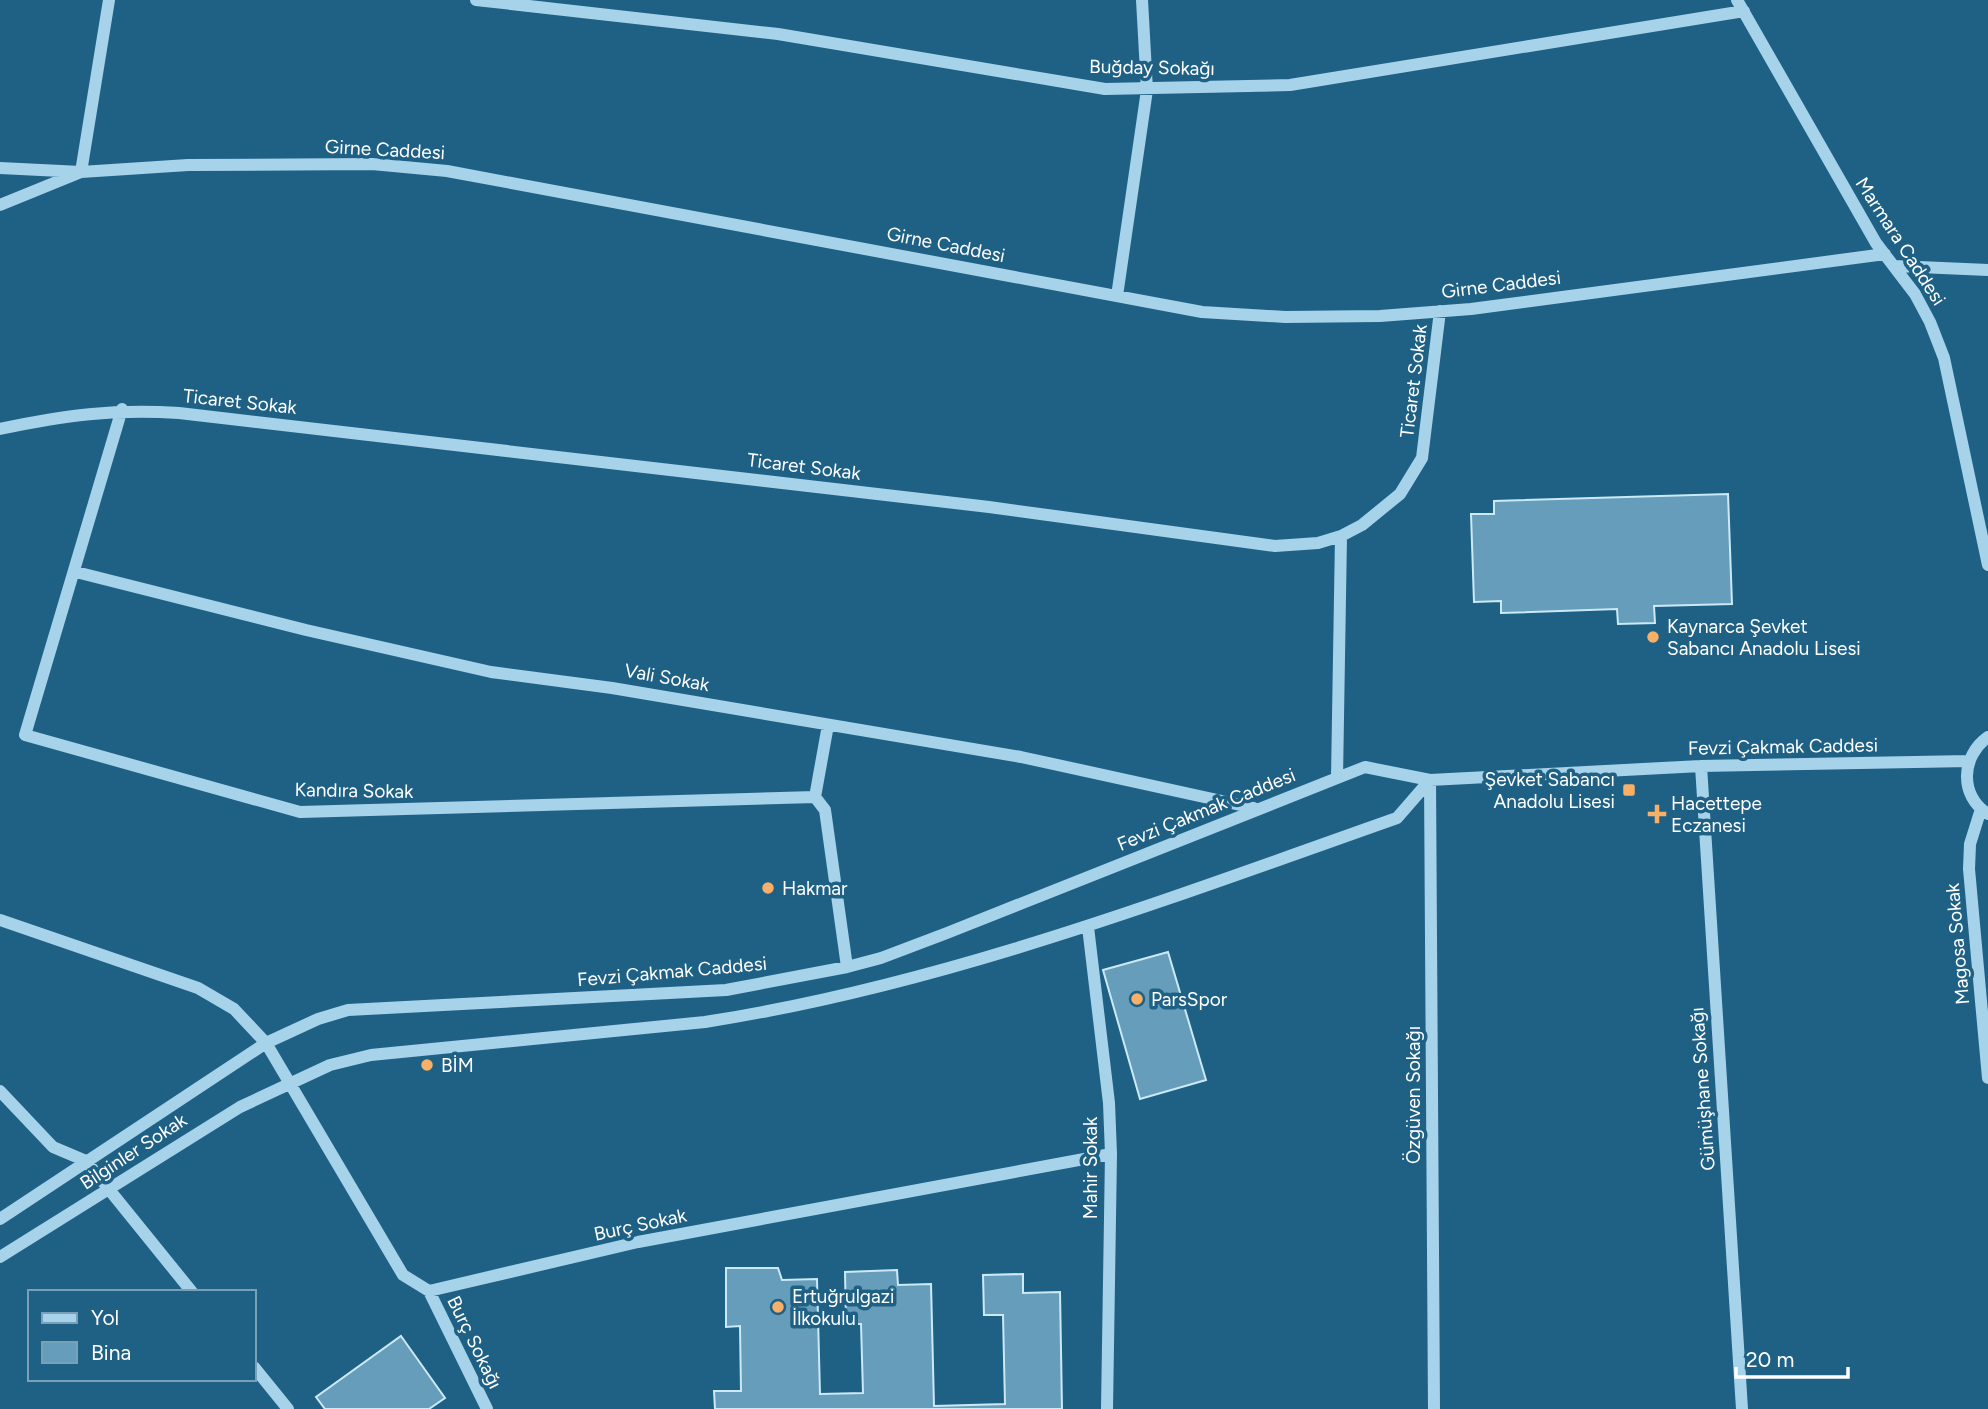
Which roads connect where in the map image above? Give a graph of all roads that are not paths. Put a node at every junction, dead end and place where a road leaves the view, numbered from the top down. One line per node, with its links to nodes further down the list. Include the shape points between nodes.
1 (109, 0): 7 (street)
2 (477, 0): 5 (street, Buğday Sokağı, via 778,34 1105,89)
3 (1142, 0): 5 (street)
4 (1741, 6): 5 (street, Buğday Sokağı, via 1290,85); 9 (street, Marmara Caddesi)
5 (1147, 90): 12 (street)
6 (0, 168): 7 (street, Girne Caddesi)
7 (81, 172): 8 (street); 12 (street, Girne Caddesi, via 285,164 372,164 447,171)
8 (0, 205)
9 (1885, 254): 10 (street, Marmara Caddesi); 13 (street, Girne Caddesi)
10 (1896, 266): 11 (street); 17 (street, Marmara Caddesi, via 1930,322 1944,358)
11 (1988, 270)
12 (1117, 296): 13 (street, Girne Caddesi, via 1202,312 1285,317)
13 (1440, 311): 16 (street, Ticaret Sokak, via 1422,458 1400,494)
14 (121, 409): 15 (street, Ticaret Sokak, via 62,415); 16 (street, Ticaret Sokak, via 975,506 1275,546); 18 (street, Kandıra Sokak)
15 (0, 429)
16 (1341, 536): 23 (street)
17 (1988, 565)
18 (76, 572): 19 (street, Vali Sokak, via 491,672); 25 (street, Kandıra Sokak, via 25,735 300,812)
19 (828, 725): 25 (street); 26 (street, Vali Sokak, via 1021,757)
20 (1988, 737): 21 (street)
21 (1969, 761): 22 (street, Fevzi Çakmak Caddesi); 27 (street, via 1968,788)
22 (1701, 766): 24 (street, Fevzi Çakmak Caddesi); 47 (street, Gümüşhane Sokağı)
23 (1337, 778): 24 (street, Fevzi Çakmak Caddesi, via 1364,767); 26 (street, Fevzi Çakmak Caddesi)
24 (1430, 780): 29 (street, via 1396,818); 46 (street, Özgüven Sokağı)
25 (815, 797): 30 (street, via 825,810)
26 (1255, 808): 30 (street, Fevzi Çakmak Caddesi, via 947,933)
27 (1985, 812): 32 (street, Magosa Sokak, via 1970,844 1969,869)
28 (0, 920): 31 (street, via 198,988 234,1009)
29 (1088, 927): 33 (street, via 901,981 753,1015 371,1055); 35 (street, Mahir Sokak)
30 (847, 967): 31 (street, Fevzi Çakmak Caddesi, via 726,990 348,1010 318,1018)
31 (266, 1043): 33 (street); 36 (street, Bilginler Sokak)
32 (1988, 1078)
33 (288, 1082): 37 (street, Bilginler Sokak); 41 (street, via 403,1275)
34 (0, 1091): 36 (street, via 53,1147)
35 (1111, 1154): 41 (street, Burç Sokak, via 638,1242); 45 (street, Mahir Sokak)
36 (86, 1161): 37 (street); 38 (street, Bilginler Sokak)
37 (108, 1190): 39 (street, Bilginler Sokak); 40 (street)
38 (0, 1219)
39 (0, 1257)
40 (190, 1290)
41 (429, 1291): 44 (street, Burç Sokağı)
42 (256, 1369): 43 (street)
43 (288, 1409)
44 (487, 1409)
45 (1107, 1409)
46 (1433, 1409)
47 (1742, 1409)

